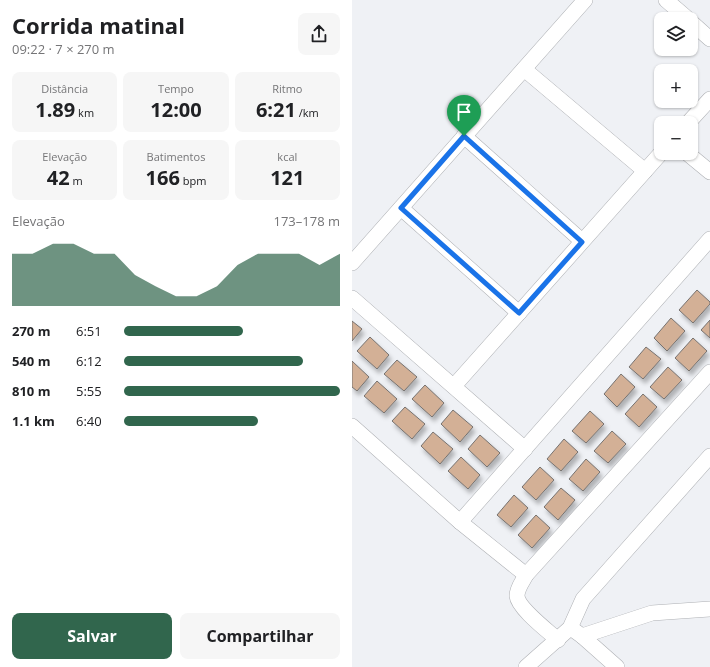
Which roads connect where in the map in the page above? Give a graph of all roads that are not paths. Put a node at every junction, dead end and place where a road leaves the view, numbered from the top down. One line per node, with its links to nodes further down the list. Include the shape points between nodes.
1 (585, 0): 6 (street)
2 (666, 0): 3 (street)
3 (680, 12)
4 (698, 28): 5 (street)
5 (710, 39)
6 (524, 69): 9 (street); 12 (street)
7 (709, 102): 8 (street)
8 (695, 116)
9 (464, 136): 14 (street); 16 (street)
10 (655, 160): 12 (street)
11 (695, 160): 13 (street)
12 (645, 171): 16 (street)
13 (710, 172)
14 (401, 208): 17 (street); 19 (street)
15 (710, 239): 23 (street)
16 (582, 242): 19 (street)
17 (352, 263)
18 (352, 298): 21 (street)
19 (519, 313): 21 (street)
20 (710, 372): 26 (street)
21 (454, 386): 23 (street)
22 (352, 426): 25 (street)
23 (525, 449): 25 (street)
24 (710, 456): 28 (street, via 583,598)
25 (460, 522): 26 (street)
26 (526, 575): 29 (street, via 518,589 519,602 525,611)
27 (710, 609): 28 (street, via 652,613)
28 (576, 632): 29 (street); 31 (street)
29 (558, 640): 30 (street)
30 (526, 667)
31 (617, 667)

